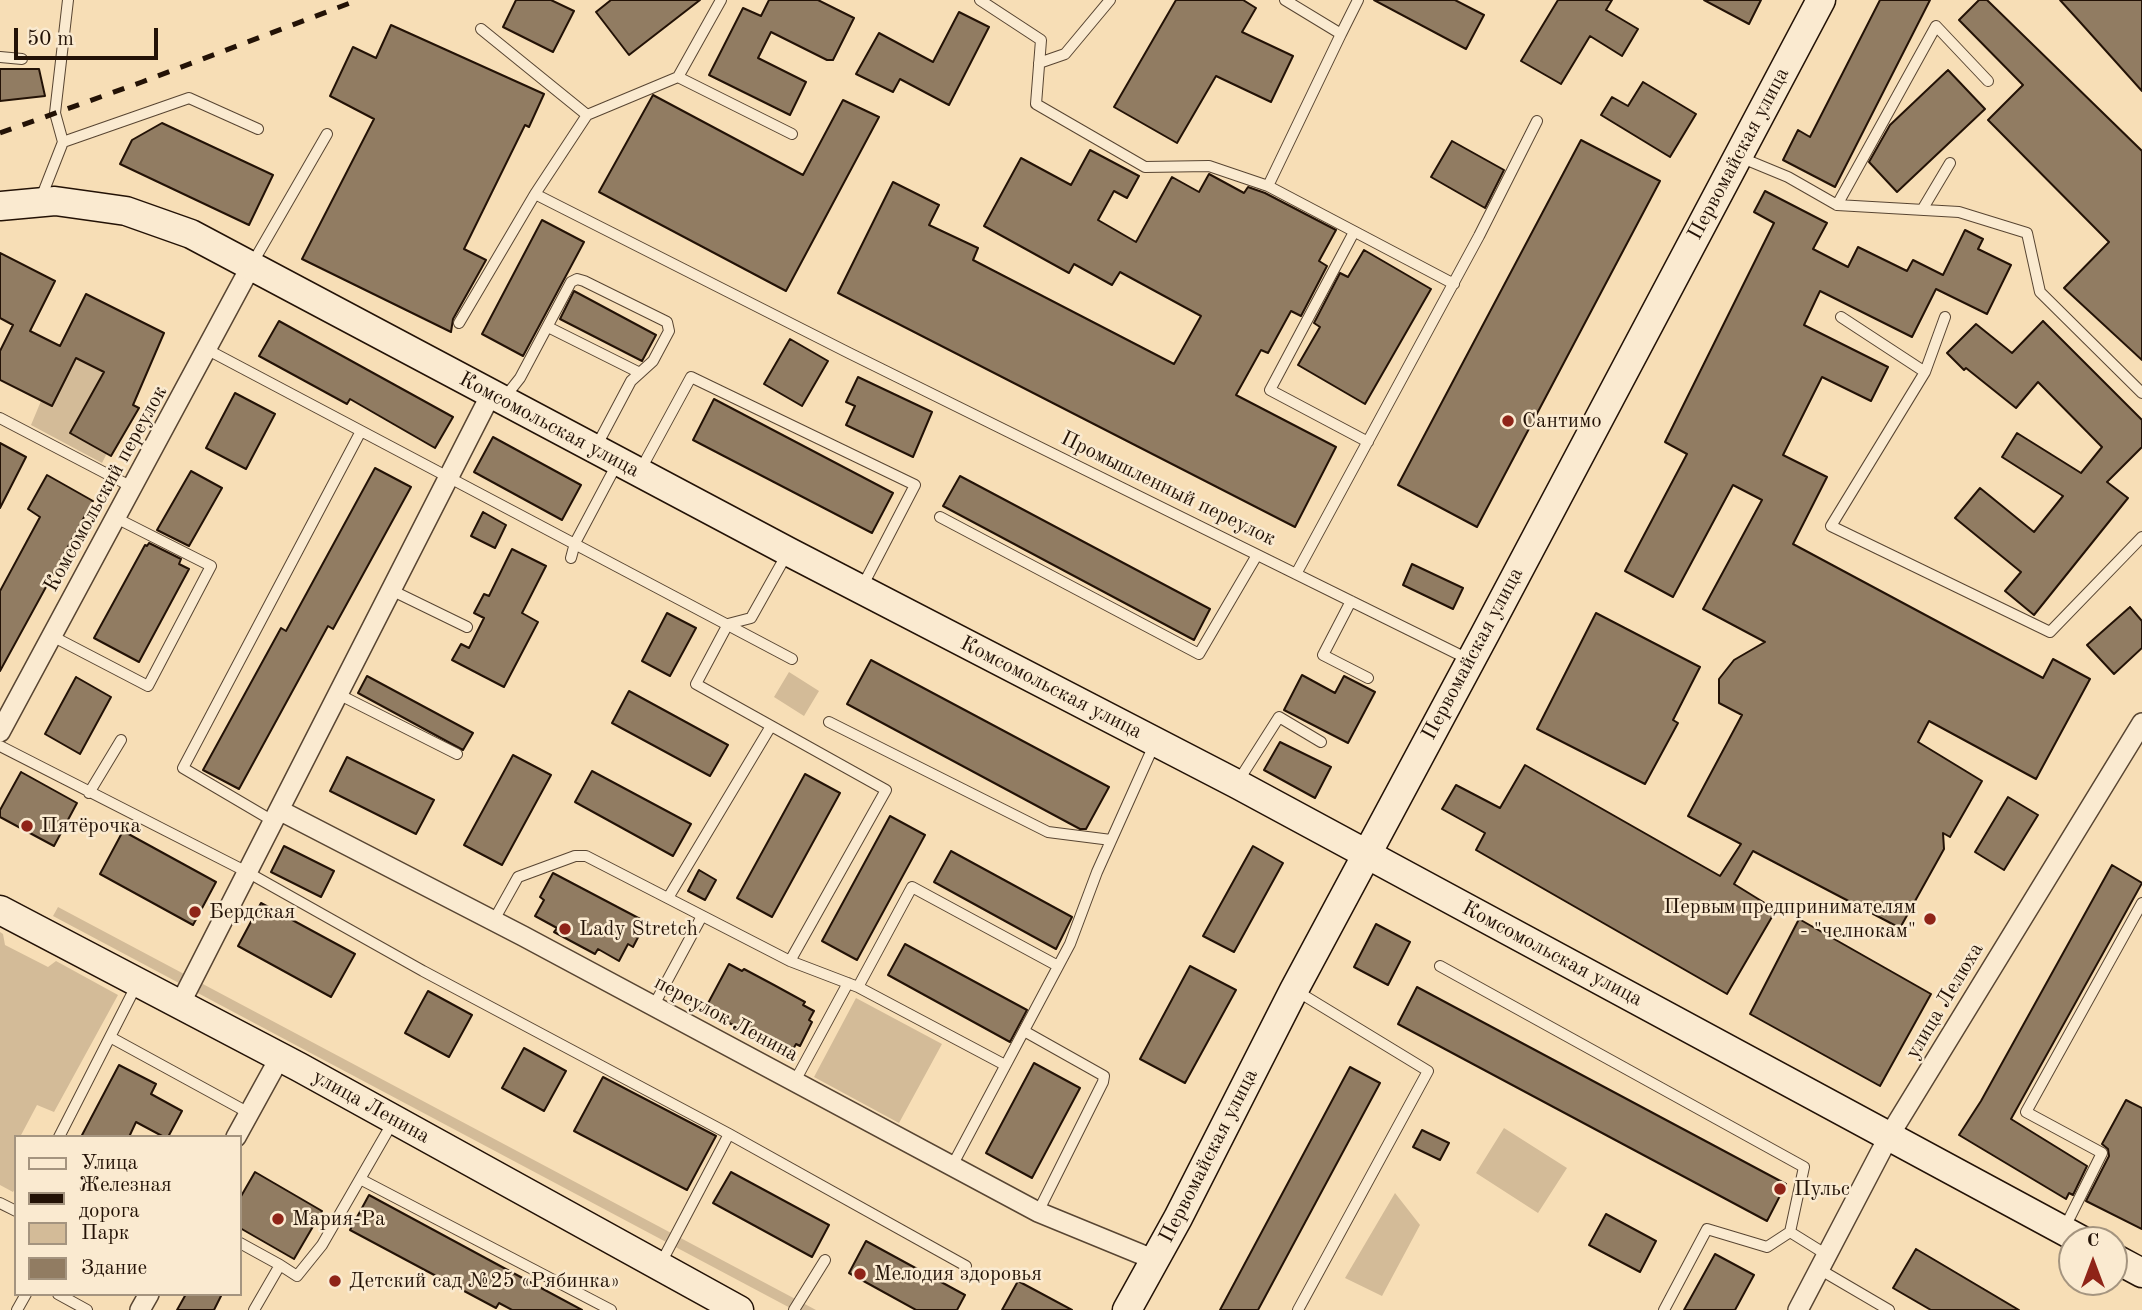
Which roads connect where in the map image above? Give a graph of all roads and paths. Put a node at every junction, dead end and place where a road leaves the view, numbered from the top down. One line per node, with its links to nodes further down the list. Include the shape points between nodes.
1 (68, 0): 20 (lane, via 55,113)
2 (721, 0): 13 (lane)
3 (980, 0): 12 (lane, via 1041,40)
4 (1110, 0): 12 (lane, via 1065,54)
5 (1284, 0): 9 (lane)
6 (1358, 0): 9 (lane)
7 (1821, 0): 21 (main road, Первомайская улица)
8 (481, 29): 15 (lane)
9 (1341, 34): 23 (lane)
10 (0, 57): 11 (lane)
11 (22, 59)
12 (1039, 63): 23 (lane, via 1036,104 1145,167 1209,166)
13 (678, 77): 15 (lane); 19 (lane)
14 (1988, 81): 26 (lane, via 1936,26)
15 (587, 115): 24 (lane)
16 (1537, 121): 31 (lane)
17 (258, 129): 20 (lane, via 189,98)
18 (327, 134): 30 (lane)
19 (792, 134)
20 (63, 142): 25 (lane)
21 (1738, 157): 26 (lane, via 1788,177); 62 (main road, Первомайская улица)
22 (1951, 163): 28 (lane)
23 (1268, 186): 29 (lane)
24 (535, 194): 34 (lane); 52 (lane, Промышленный переулок)
25 (40, 202): 27 (main road, Комсомольская улица); 30 (main road, Комсомольская улица, via 127,211 191,234)
26 (1837, 205): 28 (lane)
27 (0, 206)
28 (1922, 210): 39 (lane, via 1959,212 2027,233 2040,292)
29 (1354, 232): 31 (lane); 43 (lane, via 1270,390)
30 (251, 266): 36 (street, Комсомольский переулок); 40 (main road, Комсомольская улица)
31 (1454, 284): 43 (lane)
32 (1841, 317): 37 (lane)
33 (1945, 317): 37 (lane)
34 (459, 323)
35 (548, 327): 38 (lane); 38 (lane, via 571,282 577,279 667,322 669,331 653,361); 40 (lane, via 520,379)
36 (208, 350): 42 (lane); 46 (street, Комсомольский переулок)
37 (1925, 372): 49 (lane, via 1831,526 2050,632)
38 (640, 373): 44 (lane, via 631,381)
39 (2142, 393)
40 (496, 397): 44 (main road, Комсомольская улица); 45 (street)
41 (0, 418): 46 (lane)
42 (361, 431): 45 (lane); 76 (lane, via 183,768)
43 (1368, 442): 54 (lane)
44 (618, 461): 50 (lane); 51 (main road, Комсомольская улица); 55 (lane, via 691,377 915,485)
45 (448, 477): 50 (lane); 56 (street)
46 (133, 488): 48 (street, Комсомольский переулок)
47 (940, 517): 52 (lane, via 1199,654)
48 (116, 518): 60 (street, Комсомольский переулок); 60 (lane, via 211,566 148,686)
49 (2142, 537)
50 (575, 543): 53 (lane); 58 (lane)
51 (789, 552): 55 (main road, Комсомольская улица); 58 (lane, via 751,618)
52 (1257, 555): 54 (lane, Промышленный переулок)
53 (571, 558)
54 (1296, 574): 57 (lane, Промышленный переулок)
55 (861, 589): 70 (main road, Комсомольская улица)
56 (391, 590): 59 (lane); 64 (street)
57 (1351, 601): 62 (lane, Промышленный переулок); 63 (lane, via 1323,655)
58 (728, 624): 61 (lane); 67 (lane, via 696,684)
59 (467, 627)
60 (52, 636): 68 (street, Комсомольский переулок)
61 (792, 659)
62 (1470, 660): 78 (main road, Первомайская улица)
63 (1368, 678)
64 (338, 694): 73 (lane); 76 (street)
65 (829, 722): 77 (lane, via 1048,832)
66 (2142, 723): 103 (street, улица Лелюха)
67 (771, 726): 80 (lane); 85 (lane, via 886,790)
68 (0, 732)
69 (121, 740): 75 (lane)
70 (1156, 741): 74 (main road, Комсомольская улица); 77 (lane)
71 (1321, 742): 74 (lane, via 1279,717)
72 (0, 747): 75 (lane)
73 (457, 754)
74 (1237, 783): 78 (main road, Комсомольская улица)
75 (89, 793): 79 (lane)
76 (276, 815): 79 (street); 84 (street, переулок Ленина)
77 (1111, 840): 86 (lane)
78 (1367, 854): 90 (main road, Первомайская улица); 103 (main road, Комсомольская улица)
79 (247, 872): 91 (street); 100 (lane)
80 (668, 898): 83 (lane); 84 (lane, via 581,855 518,877)
81 (2142, 903): 107 (lane, via 2026,1112 2102,1153)
82 (0, 910): 88 (main road, улица Ленина)
83 (702, 916): 85 (lane); 92 (lane)
84 (494, 920): 92 (street, переулок Ленина)
85 (790, 961): 89 (lane)
86 (1058, 966): 89 (lane, via 912,887); 93 (lane)
87 (1440, 966): 109 (lane, via 1804,1167)
88 (138, 983): 91 (main road, улица Ленина); 94 (lane)
89 (853, 985): 96 (lane); 97 (lane)
90 (1294, 990): 112 (main road, Первомайская улица); 124 (lane, via 1428,1071)
91 (180, 1004): 95 (main road, улица Ленина)
92 (654, 1005): 97 (street, переулок Ленина)
93 (1024, 1031): 96 (lane); 106 (lane, via 1104,1076)
94 (110, 1038): 98 (lane); 101 (lane)
95 (280, 1057): 98 (street); 99 (main road, улица Ленина)
96 (1005, 1065): 104 (lane)
97 (794, 1082): 104 (street, переулок Ленина)
98 (249, 1113): 102 (street)
99 (394, 1120): 105 (lane); 116 (main road, улица Ленина)
100 (729, 1134): 115 (lane); 116 (lane)
101 (60, 1135)
102 (237, 1135)
103 (1889, 1136): 108 (main road, Комсомольская улица); 113 (street, улица Лелюха)
104 (952, 1166): 106 (street, переулок Ленина)
105 (360, 1179): 114 (lane, via 322,1245 297,1276); 122 (lane)
106 (1038, 1212): 112 (street, переулок Ленина)
107 (2075, 1226)
108 (2058, 1227)
109 (1790, 1233): 113 (lane); 125 (lane, via 1767,1247 1707,1229)
110 (242, 1243): 114 (lane)
111 (825, 1260): 123 (lane)
112 (1155, 1260): 118 (main road, Первомайская улица)
113 (1823, 1262): 126 (street, улица Лелюха); 127 (lane)
114 (280, 1265): 121 (lane)
115 (966, 1266)
116 (659, 1267): 119 (main road, улица Ленина)
117 (62, 1296): 120 (lane)
118 (1133, 1306)
119 (734, 1309)
120 (87, 1310)
121 (254, 1310)
122 (611, 1310)
123 (794, 1310)
124 (1298, 1310)
125 (1664, 1310)
126 (1798, 1310)
127 (1889, 1310)

